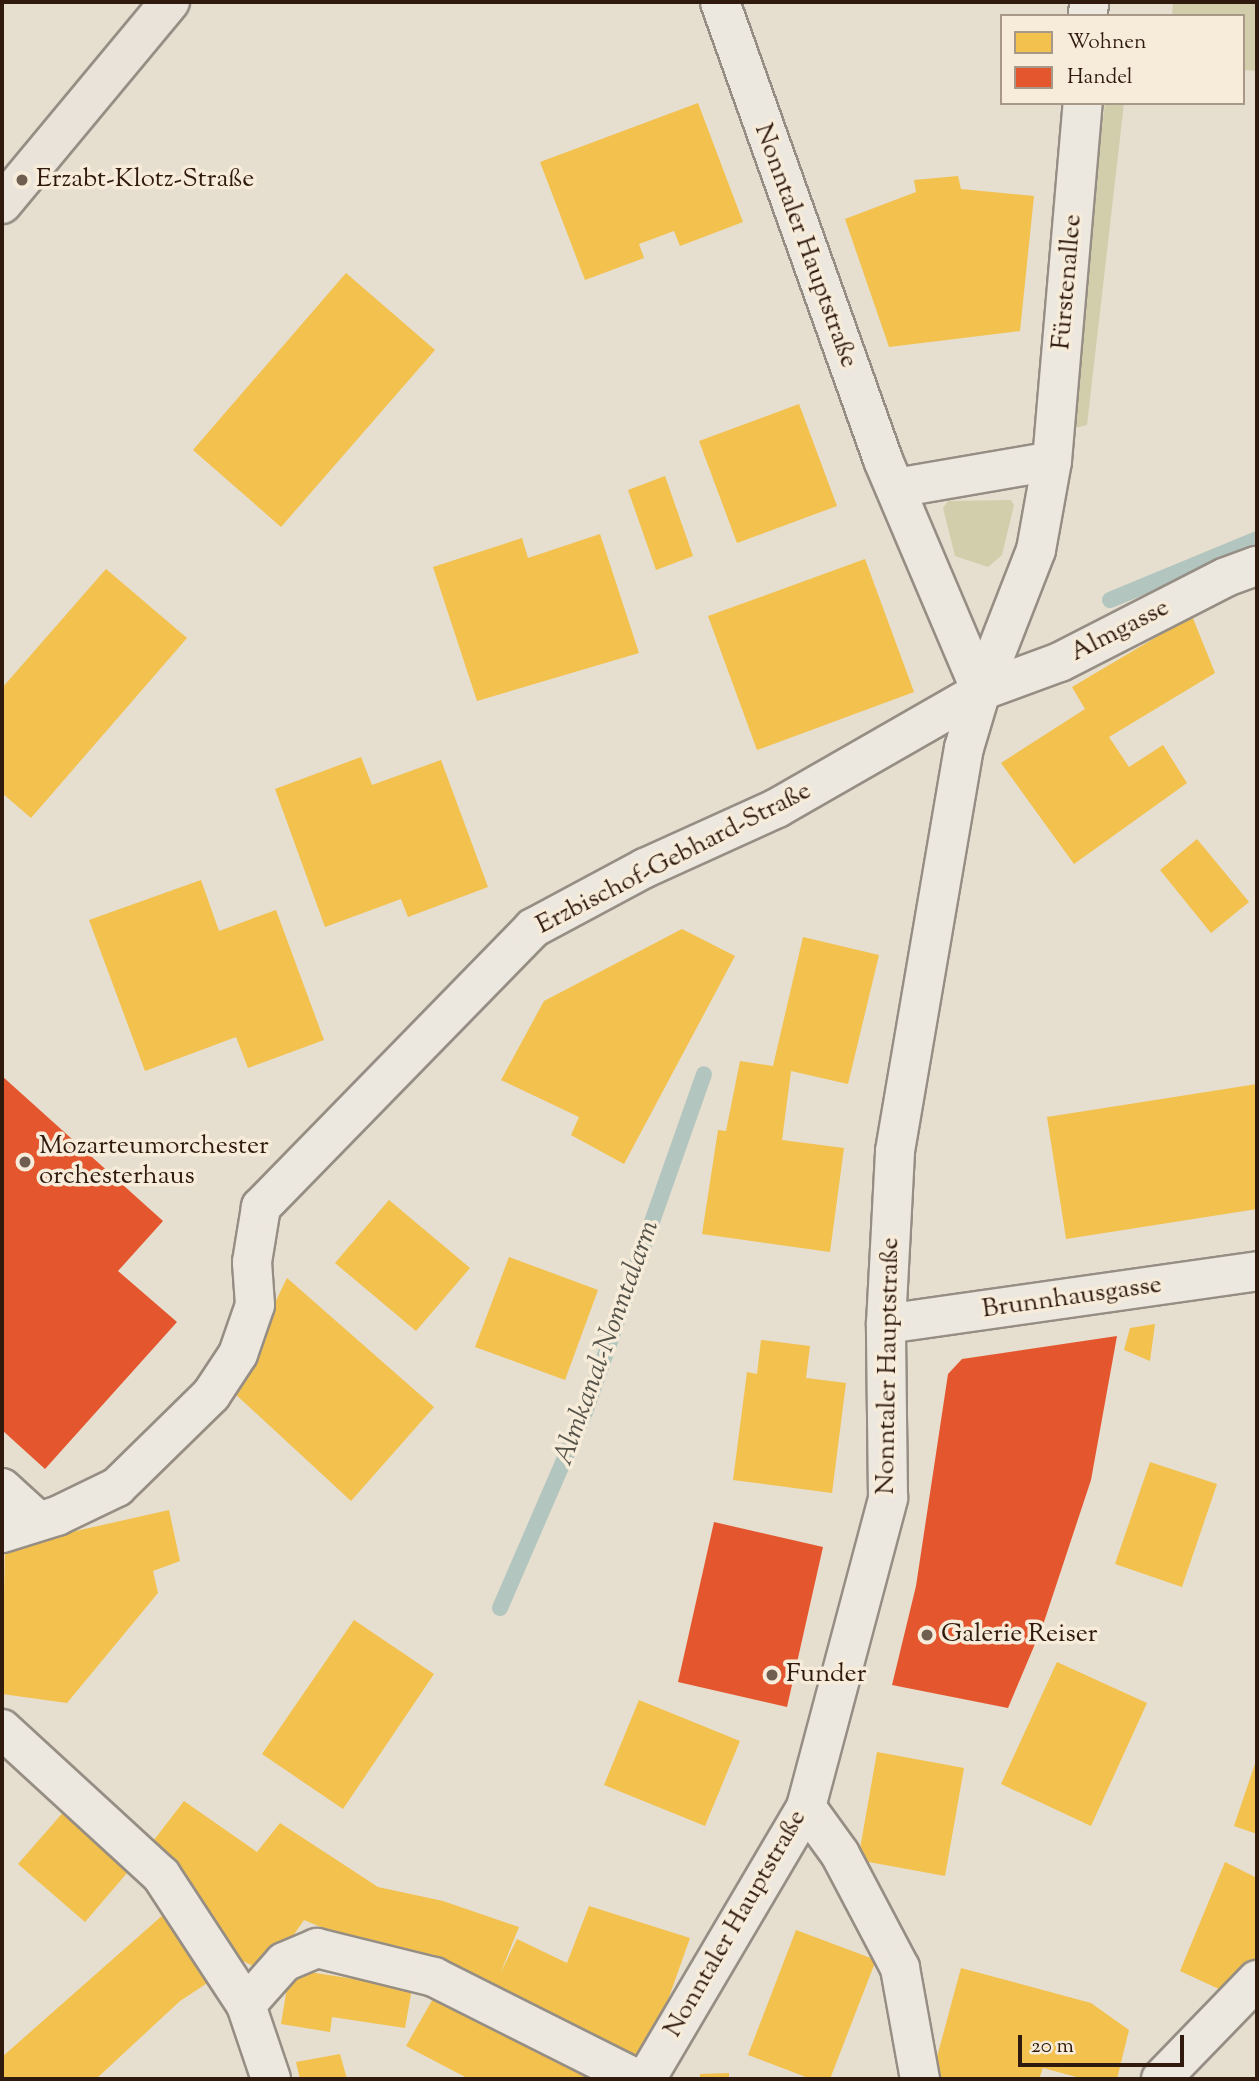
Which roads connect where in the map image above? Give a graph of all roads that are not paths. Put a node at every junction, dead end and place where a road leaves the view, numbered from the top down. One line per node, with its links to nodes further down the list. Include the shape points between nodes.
1 (170, 2): 4 (main road)
2 (720, 2): 6 (street, Nonntaler Hauptstraße, via 796,226)
3 (1083, 105): 5 (street, Fürstenallee)
4 (2, 204)
5 (1052, 461): 6 (street); 8 (street, Fürstenallee, via 1036,550)
6 (896, 488): 8 (street, Nonntaler Hauptstraße)
7 (1257, 566): 8 (street, Almgasse, via 1226,577 1060,662)
8 (981, 691): 10 (street, Nonntaler Hauptstraße, via 961,760 895,1151); 12 (street, Erzbischof-Gebhard-Straße, via 777,808 645,869 533,928 261,1207 252,1262 255,1305 237,1354 211,1395 117,1488 57,1516)
9 (1257, 1271): 10 (street, Brunnhausgasse)
10 (886, 1324): 14 (street, Nonntaler Hauptstraße, via 888,1498)
11 (2, 1488): 12 (street)
12 (19, 1526)
13 (2, 1729): 16 (street, via 161,1875)
14 (806, 1807): 19 (street, Nonntaler Hauptstraße); 20 (street, via 840,1854 900,1968)
15 (1257, 1980): 21 (street)
16 (246, 2006): 17 (street); 18 (street, via 284,1962 317,1948 433,1978)
17 (271, 2079)
18 (637, 2079)
19 (646, 2079)
20 (920, 2079)
21 (1161, 2079)

